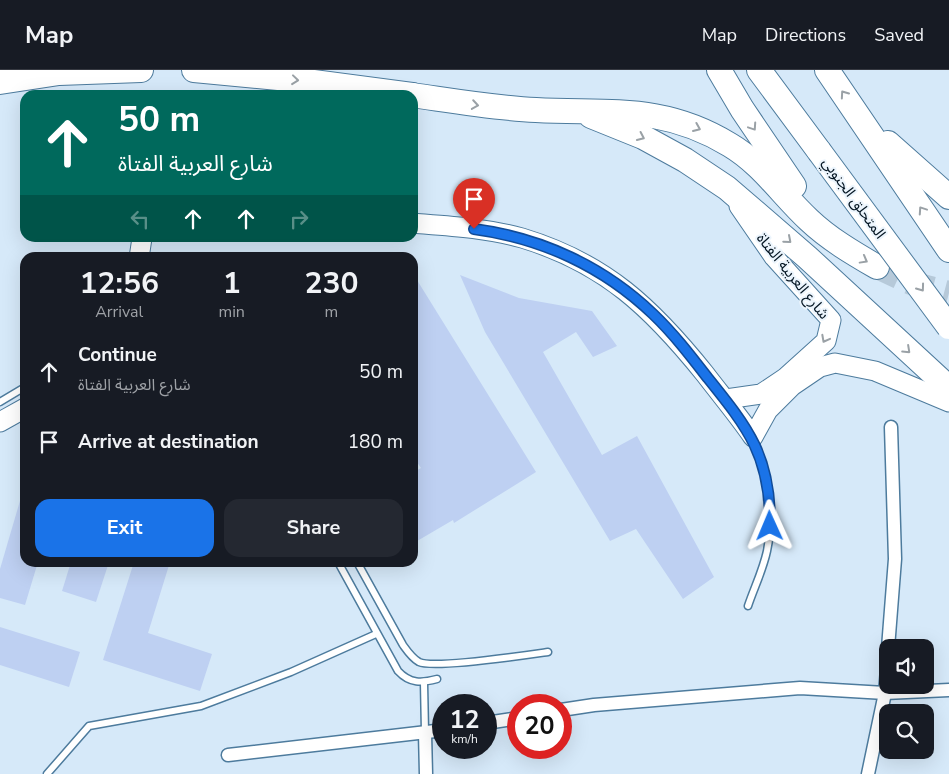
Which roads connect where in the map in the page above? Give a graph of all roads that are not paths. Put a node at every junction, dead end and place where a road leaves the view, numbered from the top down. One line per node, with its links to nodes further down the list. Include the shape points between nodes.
1 (141, 70): 7 (highway, via 59,73)
2 (194, 70): 8 (highway, one-way to 8)
3 (362, 70): 9 (highway)
4 (719, 70): 16 (highway, one-way to 16)
5 (759, 70): 19 (highway, المتحلق الجنوبي, one-way to 19, bridge)
6 (827, 70): 12 (highway, one-way to 6)
7 (0, 82)
8 (373, 90)
9 (398, 90)
10 (418, 96): 11 (highway, one-way to 11, via 482,107)
11 (580, 112): 13 (highway, one-way to 13, via 643,137 686,160); 16 (highway, one-way to 16, via 652,114 713,135 749,158)
12 (860, 117): 14 (highway); 17 (highway, one-way to 12)
13 (727, 188): 20 (street, شارع العربية الفتاة, one-way to 20, via 774,257 831,320 826,341); 21 (highway, one-way to 21)
14 (949, 197)
15 (418, 224): 23 (street, via 505,234 578,260 654,314)
16 (831, 239): 18 (highway, one-way to 18)
17 (949, 250)
18 (877, 267)
19 (949, 327)
20 (789, 382): 23 (street, شارع العربية الفتاة, via 760,394); 25 (street, شارع العربية الفتاة, via 835,363 875,370); 29 (street, شارع العربية الفتاة, via 768,410)
21 (949, 388)
22 (20, 390): 24 (lane)
23 (726, 399): 29 (street)
24 (0, 402)
25 (949, 402)
26 (20, 411): 27 (street)
27 (0, 422)
28 (891, 427): 34 (street, via 894,559)
29 (753, 438): 32 (lane, via 765,477 770,517 766,552)
30 (341, 567): 33 (lane)
31 (360, 567): 35 (lane, via 403,645 420,662 438,664)
32 (748, 606)
33 (376, 634): 37 (lane, via 400,674); 46 (lane, via 291,672 201,706 89,726)
34 (889, 639)
35 (548, 652)
36 (438, 679): 37 (lane)
37 (424, 683): 44 (lane)
38 (949, 690): 39 (street)
39 (934, 691)
40 (879, 693): 42 (street, via 800,688)
41 (885, 694): 48 (street)
42 (572, 708)
43 (432, 733): 44 (street)
44 (425, 734): 45 (street); 47 (street)
45 (228, 755)
46 (47, 774)
47 (426, 774)
48 (868, 774)

